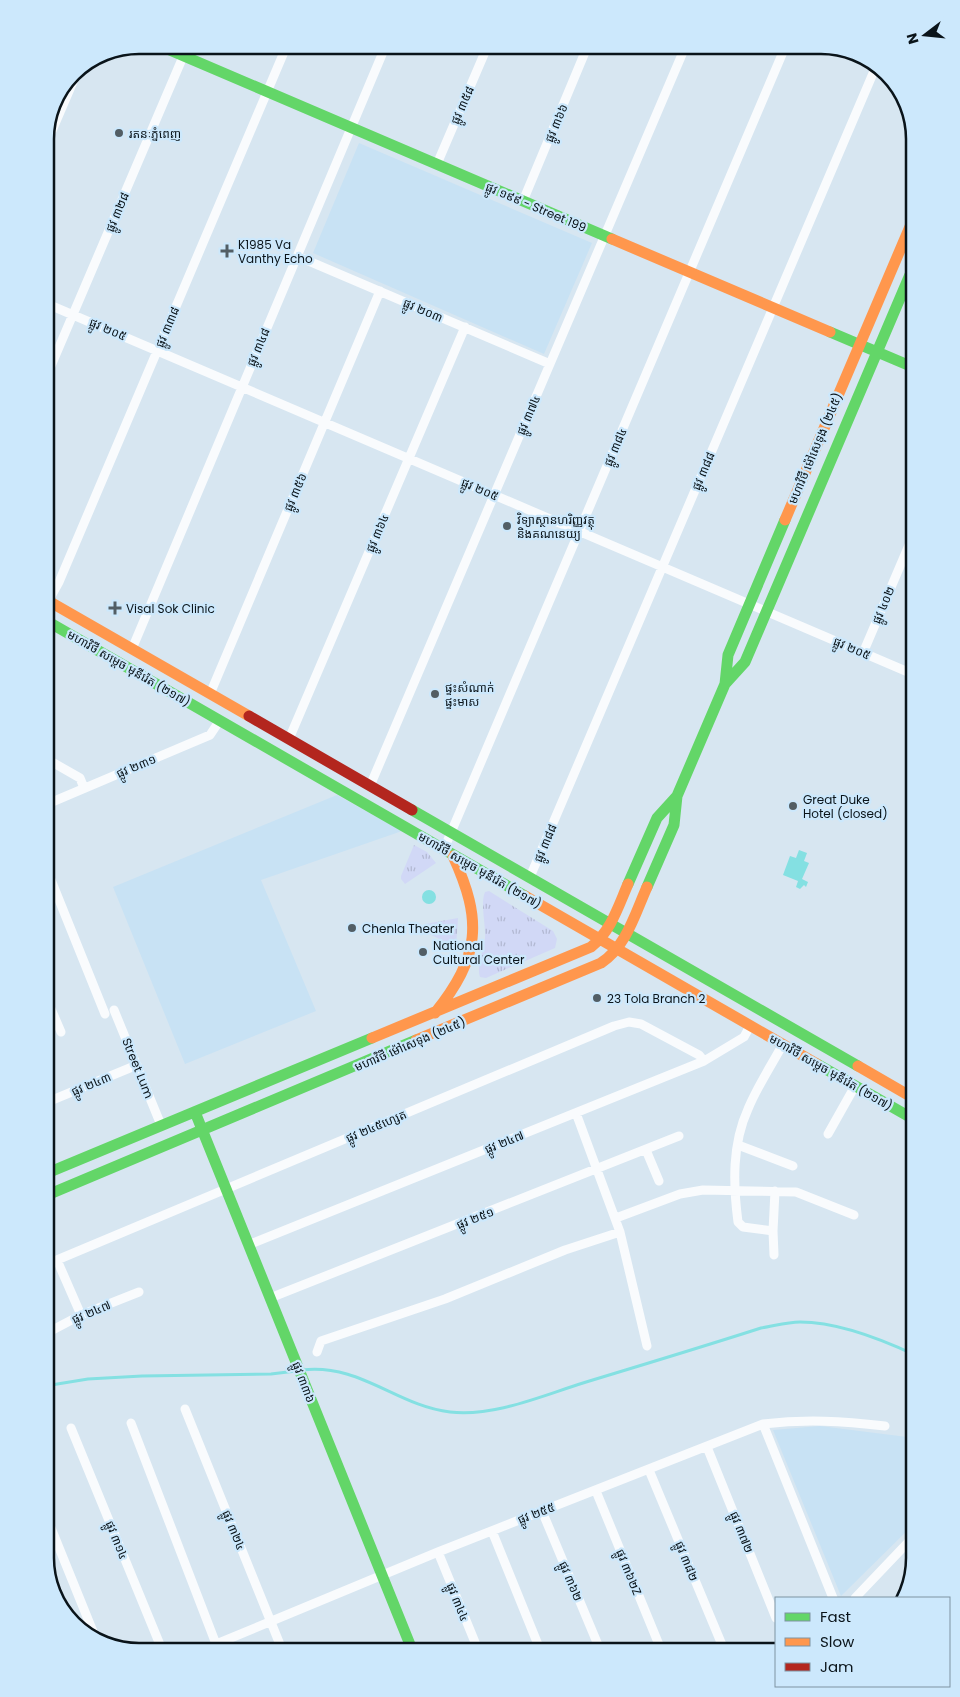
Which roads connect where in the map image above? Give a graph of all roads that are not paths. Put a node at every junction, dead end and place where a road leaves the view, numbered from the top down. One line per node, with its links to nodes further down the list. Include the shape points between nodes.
1 (179, 54): 8 (main road, ផ្លូវ ១៩៩ - Street 199)
2 (283, 54): 11 (street, ផ្លូវ ៣៣៨)
3 (382, 54): 13 (street, ផ្លូវ ៣៤៨)
4 (484, 54): 14 (street, ផ្លូវ ៣៥៨)
5 (584, 54): 15 (street, ផ្លូវ ៣៦៦)
6 (682, 54): 16 (street, ផ្លូវ ៣៧៤)
7 (782, 54): 19 (street, ផ្លូវ ៣៨៤)
8 (184, 56): 11 (main road, ផ្លូវ ១៩៩ - Street 199); 24 (street, ផ្លូវ ៣២៨)
9 (873, 72): 23 (street, ផ្លូវ ៣៨៨)
10 (69, 90): 12 (street)
11 (267, 92): 13 (main road, ផ្លូវ ១៩៩ - Street 199); 27 (street, ផ្លូវ ៣៣៨)
12 (56, 121)
13 (351, 128): 14 (main road, ផ្លូវ ១៩៩ - Street 199); 18 (street, ផ្លូវ ៣៤៨)
14 (437, 164): 15 (main road, ផ្លូវ ១៩៩ - Street 199)
15 (523, 201): 16 (main road, ផ្លូវ ១៩៩ - Street 199)
16 (605, 236): 19 (main road, ផ្លូវ ១៩៩ - Street 199); 30 (street, ផ្លូវ ៣៧៤)
17 (906, 236): 26 (main road, មហាវិថី ម៉ៅសេទុង (២៤៥))
18 (297, 256): 21 (street, ផ្លូវ ២០៣); 32 (street, ផ្លូវ ៣៤៨)
19 (690, 272): 23 (main road, ផ្លូវ ១៩៩ - Street 199); 36 (street, ផ្លូវ ៣៨៤)
20 (906, 284): 28 (main road, មហាវិថី ម៉ៅសេទុង (២៤៥))
21 (380, 291): 25 (street, ផ្លូវ ២០៣); 33 (street, ផ្លូវ ៣៥៦)
22 (54, 307): 24 (street, ផ្លូវ ២០៥)
23 (773, 308): 26 (main road, ផ្លូវ ១៩៩ - Street 199); 38 (street, ផ្លូវ ៣៨៨)
24 (73, 315): 27 (street, ផ្លូវ ២០៥); 29 (street, ផ្លូវ ៣២៨)
25 (465, 327): 30 (street, ផ្លូវ ២០៣); 34 (street, ផ្លូវ ៣៦៤)
26 (860, 344): 28 (main road, ផ្លូវ ១៩៩ - Street 199); 40 (main road, មហាវិថី ម៉ៅសេទុង (២៤៥))
27 (157, 351): 32 (street, ផ្លូវ ២០៥); 39 (street, ផ្លូវ ៣៣៨)
28 (877, 352): 31 (main road, ផ្លូវ ១៩៩ - Street 199); 42 (main road, មហាវិថី ម៉ៅសេទុង (២៤៥))
29 (54, 359)
30 (550, 364): 35 (street, ផ្លូវ ៣៧៤)
31 (906, 364)
32 (241, 387): 33 (street, ផ្លូវ ២០៥); 44 (street, ផ្លូវ ៣៤៨)
33 (325, 422): 34 (street, ផ្លូវ ២០៥); 48 (street, ផ្លូវ ៣៥៦)
34 (409, 458): 35 (street, ផ្លូវ ២០៥); 50 (street, ផ្លូវ ៣៦៤)
35 (494, 495): 36 (street, ផ្លូវ ២០៥); 52 (street, ផ្លូវ ៣៧៤)
36 (579, 531): 38 (street, ផ្លូវ ២០៥); 56 (street, ផ្លូវ ៣៨៤)
37 (906, 552): 45 (street, ផ្លូវ ៤០២)
38 (662, 567): 40 (street, ផ្លូវ ២០៥); 58 (street, ផ្លូវ ៣៨៨)
39 (54, 590)
40 (748, 604): 42 (street, ផ្លូវ ២០៥); 47 (main road, មហាវិថី ម៉ៅសេទុង (២៤៥), via 728,655)
41 (54, 606): 44 (main road, មហាវិថី សម្តេច មុនីរ៉េត (២១៧))
42 (766, 611): 45 (street, ផ្លូវ ២០៥); 47 (main road, មហាវិថី ម៉ៅសេទុង (២៤៥), via 745,662)
43 (54, 625): 49 (main road, មហាវិថី សម្តេច មុនីរ៉េត (២១៧))
44 (132, 649): 48 (main road, មហាវិថី សម្តេច មុនីរ៉េត (២១៧))
45 (863, 653): 46 (street, ផ្លូវ ២០៥)
46 (906, 671)
47 (725, 684): 54 (main road, មហាវិថី ម៉ៅសេទុង (២៤៥))
48 (210, 694): 50 (main road, មហាវិថី សម្តេច មុនីរ៉េត (២១៧))
49 (220, 720): 53 (street, ផ្លូវ ២៣១, via 210,735); 57 (main road, មហាវិថី សម្តេច មុនីរ៉េត (២១៧))
50 (289, 739): 52 (main road, មហាវិថី សម្តេច មុនីរ៉េត (២១៧))
51 (54, 763): 53 (street, via 80,778)
52 (370, 786): 56 (main road, មហាវិថី សម្តេច មុនីរ៉េត (២១៧))
53 (84, 788): 55 (street, ផ្លូវ ២៣១)
54 (677, 796): 60 (main road, មហាវិថី ម៉ៅសេទុង (២៤៥), via 657,818); 61 (main road, មហាវិថី ម៉ៅសេទុង (២៤៥), via 674,825)
55 (54, 801)
56 (451, 832): 57 (street, ផ្លូវ ៣៨៤); 58 (main road, មហាវិថី សម្តេច មុនីរ៉េត (២១៧))
57 (448, 852): 62 (main road, មហាវិថី សម្តេច មុនីរ៉េត (២១៧)); 64 (main road, via 466,882 473,910 473,933 462,977)
58 (530, 877): 60 (main road, មហាវិថី សម្តេច មុនីរ៉េត (២១៧))
59 (54, 885): 70 (street, Street Lum)
60 (611, 924): 61 (main road, មហាវិថី សម្តេច មុនីរ៉េត (២១៧)); 62 (main road, មហាវិថី ម៉ៅសេទុង (២៤៥))
61 (627, 934): 63 (main road, មហាវិថី ម៉ៅសេទុង (២៤៥)); 72 (main road, មហាវិថី សម្តេច មុនីរ៉េត (២១៧))
62 (601, 940): 63 (main road, មហាវិថី សម្តេច មុនីរ៉េត (២១៧)); 64 (main road, មហាវិថី ម៉ៅសេទុង (២៤៥))
63 (618, 949): 66 (main road, មហាវិថី សម្តេច មុនីរ៉េត (២១៧)); 78 (main road, មហាវិថី ម៉ៅសេទុង (២៤៥), via 601,964)
64 (435, 1013): 74 (main road, មហាវិថី ម៉ៅសេទុង (២៤៥))
65 (54, 1017): 67 (street)
66 (750, 1026): 68 (main road, មហាវិថី សម្តេច មុនីរ៉េត (២១៧)); 69 (street, ផ្លូវ ២៤៧, via 744,1036)
67 (60, 1032)
68 (783, 1044): 71 (main road, មហាវិថី សម្តេច មុនីរ៉េត (២១៧)); 81 (street, via 748,1108)
69 (704, 1061): 75 (street, ផ្លូវ ២៤៧); 87 (street, ផ្លូវ ២៤៥ហ្សេត, via 699,1054 640,1024 629,1022 614,1026)
70 (136, 1065): 73 (street, ផ្លូវ ២៤៣); 77 (street, Street Lum)
71 (854, 1086): 76 (main road, មហាវិថី សម្តេច មុនីរ៉េត (២១៧)); 79 (street)
72 (906, 1094)
73 (54, 1099)
74 (195, 1112): 77 (main road, មហាវិថី ម៉ៅសេទុង (២៤៥)); 78 (main road, ផ្លូវ ៣៣៦)
75 (576, 1113): 84 (street); 95 (street, ផ្លូវ ២៤៧)
76 (906, 1115)
77 (161, 1125): 85 (main road, មហាវិថី ម៉ៅសេទុង (២៤៥))
78 (202, 1131): 87 (main road, ផ្លូវ ៣៣៦); 89 (main road, មហាវិថី ម៉ៅសេទុង (២៤៥))
79 (828, 1134)
80 (679, 1136): 82 (street, ផ្លូវ ២៥១)
81 (738, 1145): 83 (street); 90 (street)
82 (646, 1150): 84 (street, ផ្លូវ ២៥១); 86 (street)
83 (793, 1166)
84 (597, 1168): 92 (street); 100 (street, ផ្លូវ ២៥១)
85 (54, 1170)
86 (659, 1181)
87 (226, 1190): 95 (main road, ផ្លូវ ៣៣៦); 97 (street, ផ្លូវ ២៤៥ហ្សេត)
88 (775, 1191): 90 (street); 91 (street, via 796,1192); 93 (street)
89 (54, 1192)
90 (734, 1192): 92 (street, via 703,1190 680,1194); 93 (street, via 740,1225)
91 (854, 1214)
92 (616, 1218): 94 (street)
93 (773, 1231): 96 (street)
94 (620, 1232): 103 (street); 104 (street, via 565,1250 445,1299 321,1341)
95 (248, 1245): 100 (main road, ផ្លូវ ៣៣៦)
96 (774, 1255)
97 (57, 1260): 98 (street, ផ្លូវ ២៤៥ហ្សេត); 101 (street)
98 (54, 1261)
99 (139, 1292): 101 (street, ផ្លូវ ២៤៧)
100 (270, 1298): 118 (main road, ផ្លូវ ៣៣៦)
101 (81, 1315): 102 (street, ផ្លូវ ២៤៧)
102 (54, 1329)
103 (647, 1346)
104 (317, 1352)
105 (185, 1409): 122 (street, ផ្លូវ ៣២៤)
106 (131, 1423): 125 (street)
107 (763, 1424): 108 (street, ផ្លូវ ២៥៥, via 838,1420); 110 (street, ផ្លូវ ២៥៥); 119 (street)
108 (885, 1426)
109 (71, 1428): 124 (street, ផ្លូវ ៣១៤)
110 (707, 1447): 111 (street, ផ្លូវ ២៥៥); 121 (street, ផ្លូវ ៣៧២)
111 (649, 1470): 112 (street, ផ្លូវ ២៥៥); 133 (street, ផ្លូវ ៣៨២)
112 (596, 1491): 113 (street, ផ្លូវ ២៥៥); 132 (street, ផ្លូវ ៣៦២Z)
113 (542, 1511): 114 (street, ផ្លូវ ២៥៥); 131 (street, ផ្លូវ ៣៦២)
114 (492, 1531): 117 (street, ផ្លូវ ២៥៥); 130 (street)
115 (54, 1535): 123 (street)
116 (906, 1544): 120 (street)
117 (438, 1552): 118 (street, ផ្លូវ ២៥៥); 129 (street, ផ្លូវ ៣៤៤)
118 (382, 1575): 122 (street, ផ្លូវ ២៥៥); 128 (main road, ផ្លូវ ៣៣៦)
119 (833, 1597)
120 (856, 1597)
121 (775, 1616)
122 (271, 1622): 126 (street, ផ្លូវ ២៥៥); 127 (street, ផ្លូវ ៣២៤)
123 (92, 1629)
124 (159, 1643)
125 (216, 1643)
126 (218, 1643)
127 (279, 1643)
128 (409, 1643)
129 (475, 1643)
130 (537, 1643)
131 (597, 1643)
132 (658, 1643)
133 (721, 1643)

